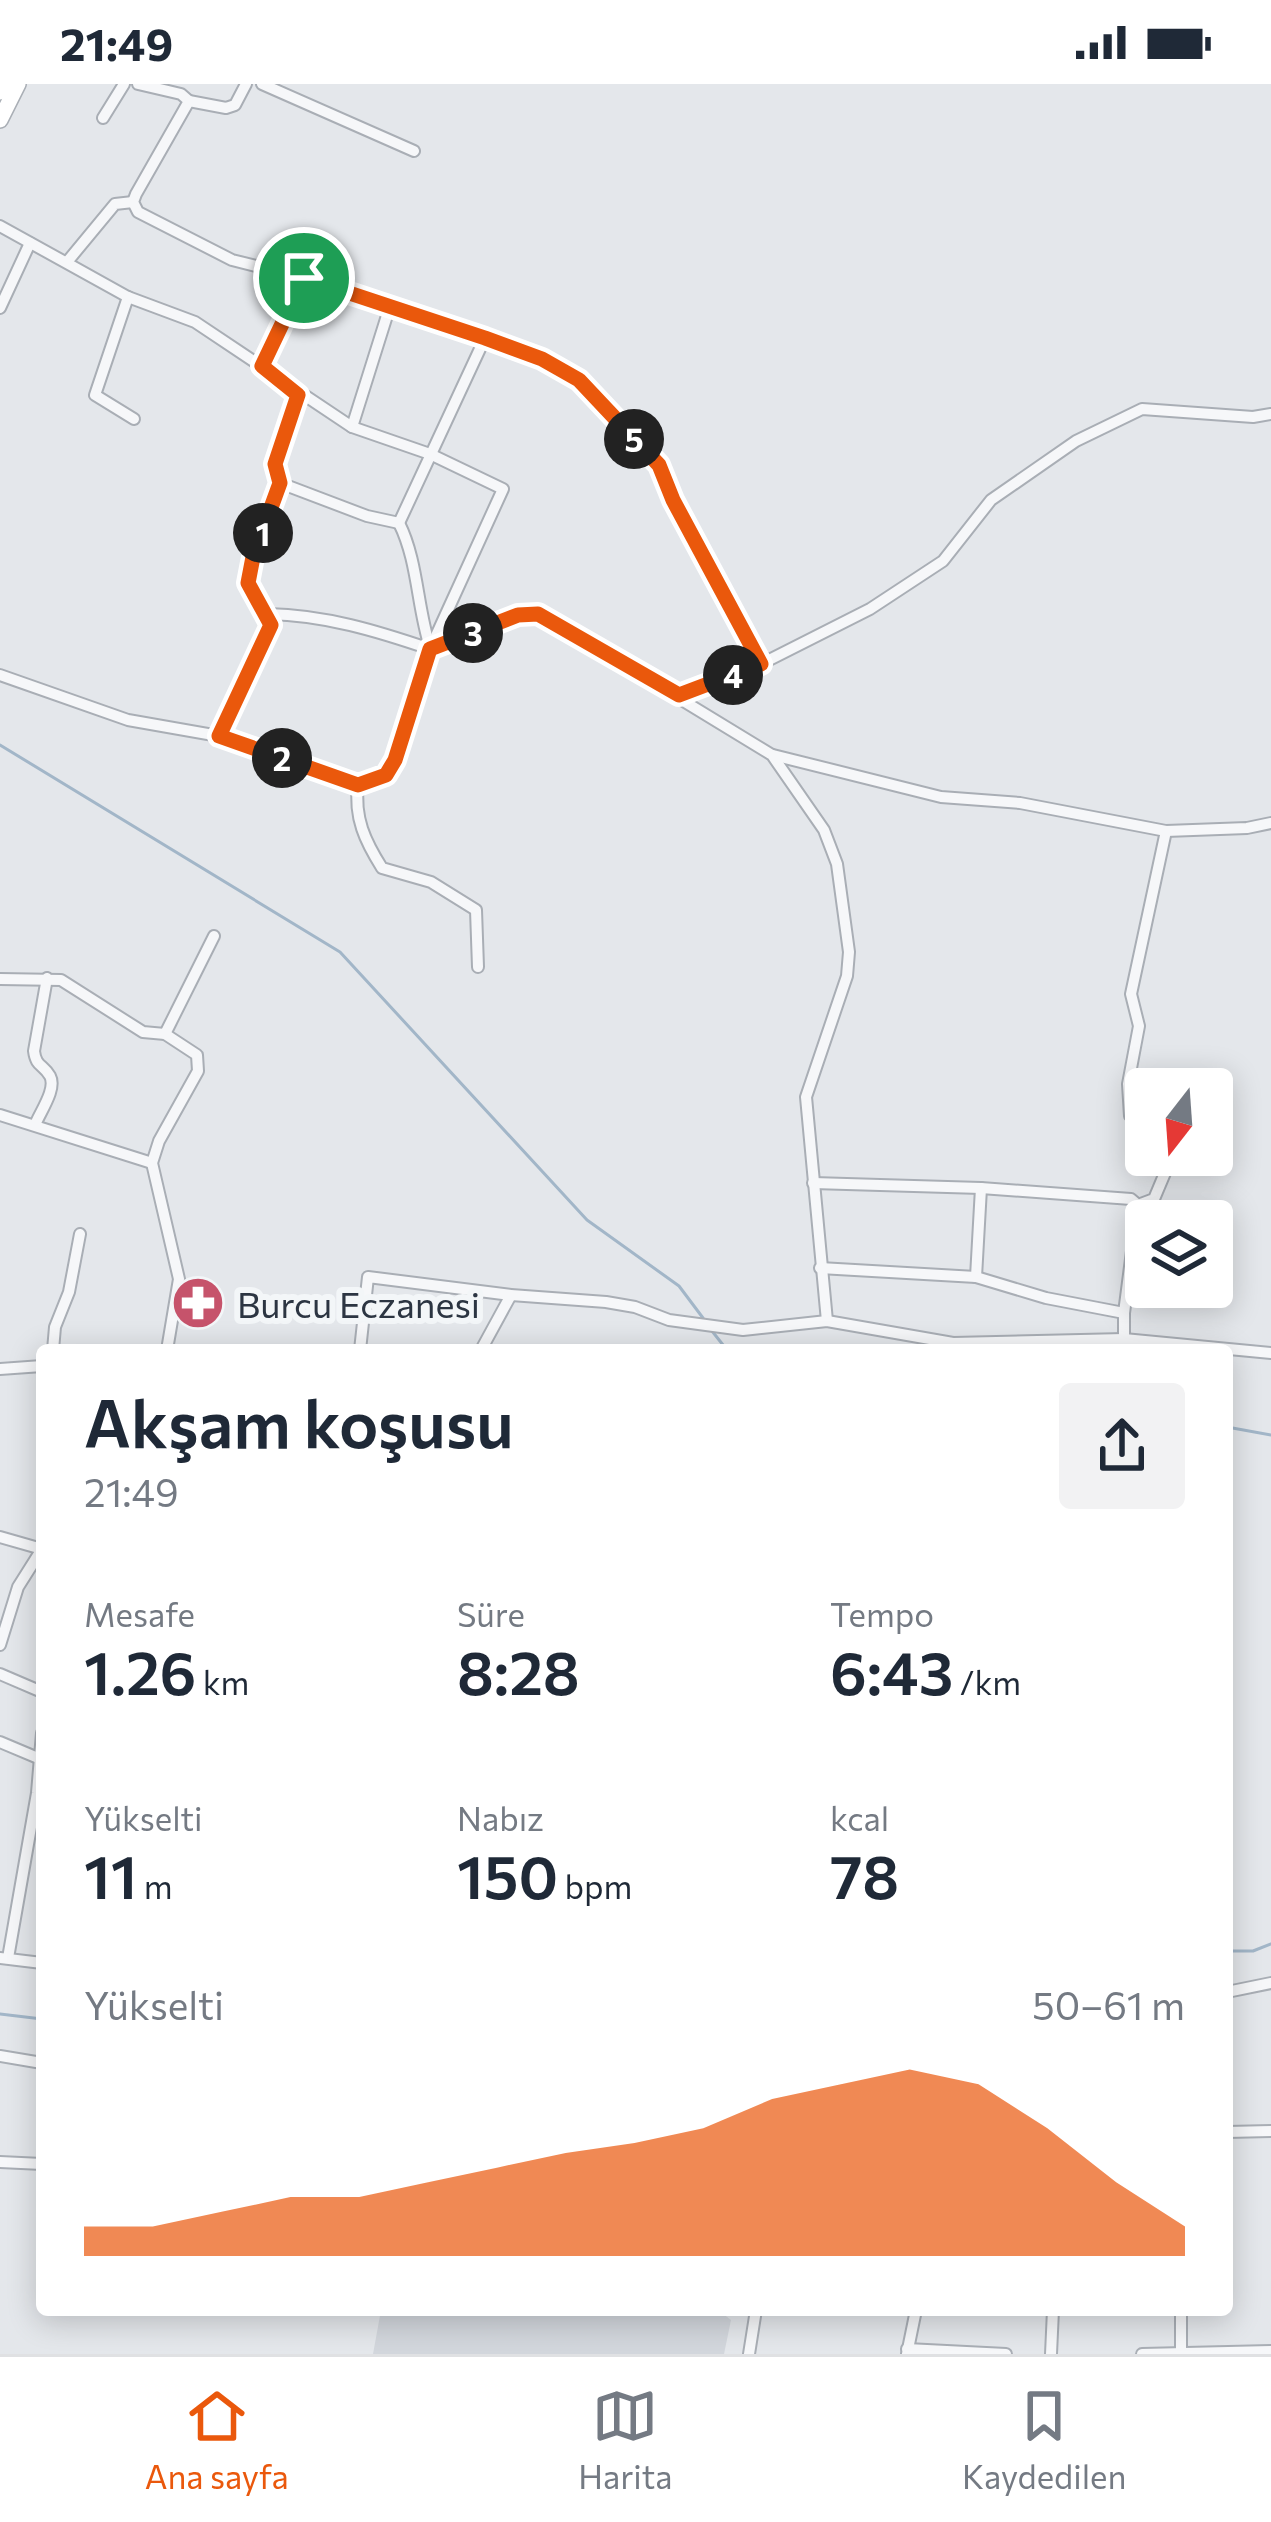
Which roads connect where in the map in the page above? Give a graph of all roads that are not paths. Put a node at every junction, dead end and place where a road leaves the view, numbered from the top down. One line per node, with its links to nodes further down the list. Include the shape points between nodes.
1 (4, 84): 7 (street)
2 (18, 84): 10 (street)
3 (124, 84): 9 (street)
4 (138, 84): 8 (street)
5 (246, 84): 8 (street, via 226,108)
6 (262, 84): 11 (street)
7 (0, 92)
8 (189, 101): 12 (street)
9 (103, 118)
10 (0, 120)
11 (414, 151)
12 (133, 202): 15 (street, via 115,204); 16 (street, via 138,212 232,260)
13 (0, 226): 14 (street)
14 (30, 243): 15 (street); 19 (street)
15 (67, 262): 17 (street)
16 (304, 278): 18 (street); 21 (street)
17 (128, 297): 21 (street, via 195,322); 24 (street, via 95,394)
18 (389, 306): 20 (street); 25 (street)
19 (0, 308)
20 (485, 338): 26 (street); 31 (street, via 579,380 652,454)
21 (262, 366): 22 (street)
22 (298, 395): 25 (street); 27 (street, via 275,464)
23 (1271, 414): 31 (street, via 1142,409 1076,441 991,500 943,561)
24 (134, 419)
25 (352, 428): 26 (street)
26 (430, 454): 28 (street); 30 (street, via 503,489)
27 (280, 483): 28 (street); 29 (street, via 248,583)
28 (399, 523): 30 (street)
29 (268, 614): 30 (street, via 375,628); 34 (street, via 271,625)
30 (430, 649): 33 (street, via 538,614); 36 (street, via 395,760 386,775)
31 (761, 664): 33 (street)
32 (0, 676): 34 (street, via 112,716)
33 (679, 695): 35 (street)
34 (219, 736): 36 (street)
35 (772, 755): 38 (street, via 941,797); 48 (street, via 837,863 849,952 806,1097)
36 (358, 785): 40 (street, via 359,824 382,868 430,882 476,910)
37 (1271, 823): 38 (street)
38 (1166, 831): 44 (street, via 1132,994 1138,1026)
39 (214, 936): 43 (street)
40 (478, 967)
41 (46, 978): 42 (street); 43 (street, via 143,1032); 46 (street, via 34,1051 52,1088)
42 (0, 979)
43 (165, 1034): 47 (street, via 197,1055 198,1072)
44 (1131, 1068)
45 (0, 1115): 46 (street)
46 (35, 1125): 47 (street)
47 (152, 1163): 60 (street, via 179,1279)
48 (813, 1183): 49 (street); 52 (street)
49 (981, 1188): 50 (street); 53 (street)
50 (1132, 1200)
51 (80, 1234): 59 (street)
52 (820, 1268): 53 (street); 57 (street)
53 (976, 1277): 56 (street)
54 (511, 1295): 57 (street, via 635,1306 669,1320 743,1330); 61 (street, via 368,1277); 62 (street)
55 (1125, 1305): 56 (street)
56 (1124, 1313): 58 (street)
57 (827, 1321): 58 (street, via 953,1343)
58 (1124, 1339): 63 (street)
59 (54, 1344)
60 (167, 1344)
61 (361, 1344)
62 (484, 1344)
63 (1182, 1344)
64 (1233, 1349): 65 (street)
65 (1271, 1355)
66 (36, 1366): 67 (street)
67 (0, 1369)
68 (0, 1537): 69 (street)
69 (36, 1547)
70 (36, 1558): 71 (street)
71 (0, 1646)
72 (0, 1674): 73 (street)
73 (36, 1689)
74 (0, 1742): 75 (street)
75 (36, 1757)
76 (36, 1808): 77 (street)
77 (4, 1958): 78 (street)
78 (36, 1962)
79 (1271, 1983): 80 (street)
80 (1233, 1990)
81 (0, 2056): 82 (street)
82 (36, 2062)
83 (1271, 2131): 84 (street)
84 (1233, 2132)
85 (0, 2162): 86 (street)
86 (36, 2164)
87 (755, 2316): 94 (street)
88 (915, 2316): 92 (street)
89 (1053, 2316): 96 (street)
90 (1181, 2316): 93 (street)
91 (1271, 2351): 93 (street)
92 (907, 2352): 95 (street)
93 (1181, 2353): 97 (street)
94 (749, 2354)
95 (1006, 2354)
96 (1051, 2354)
97 (1142, 2354)

